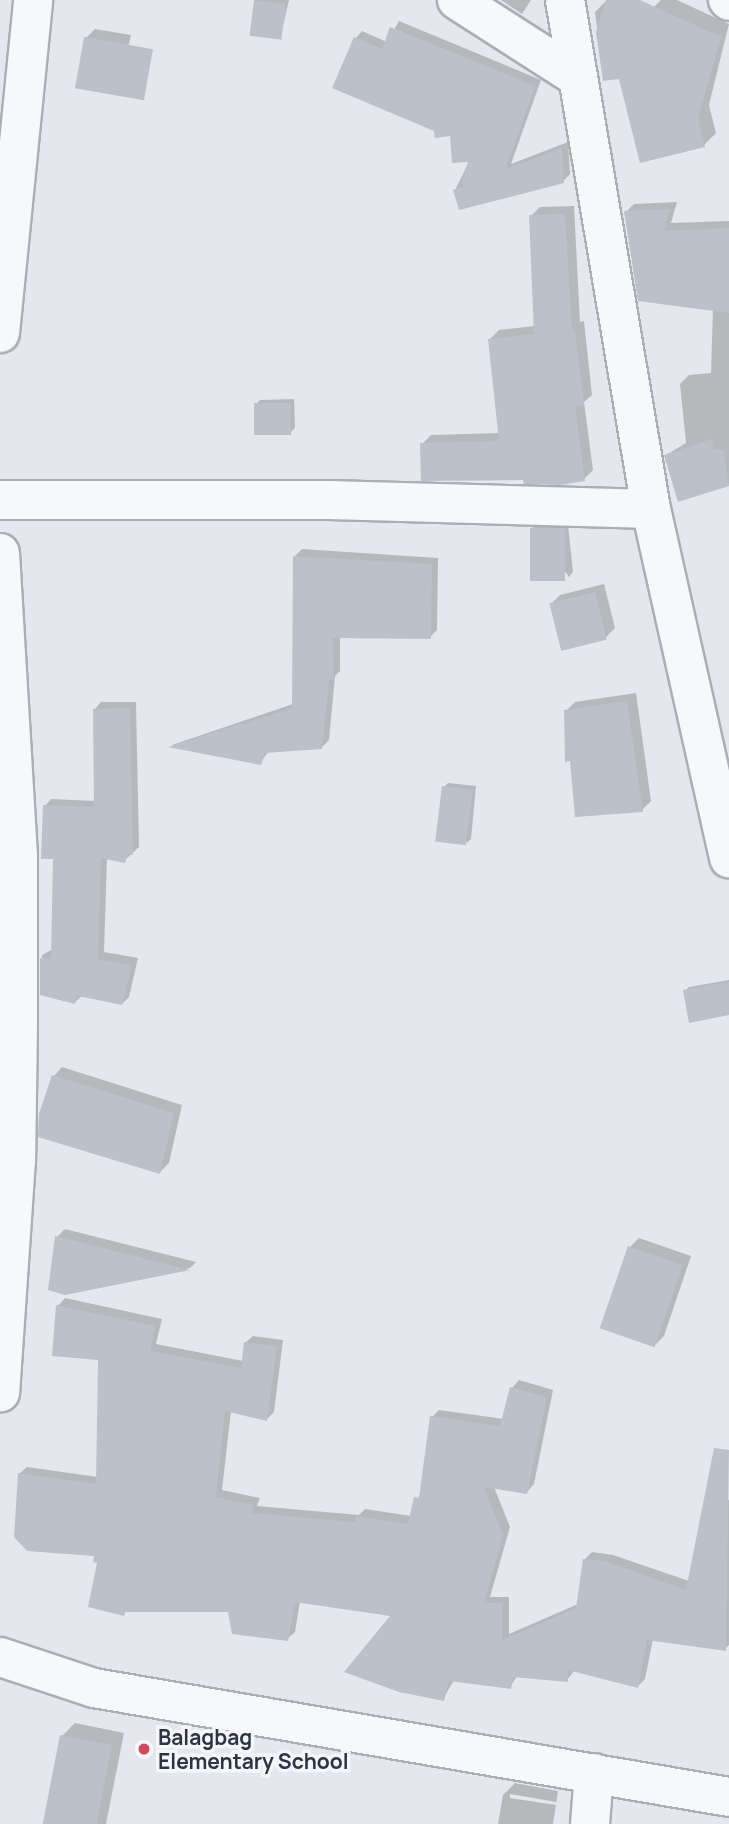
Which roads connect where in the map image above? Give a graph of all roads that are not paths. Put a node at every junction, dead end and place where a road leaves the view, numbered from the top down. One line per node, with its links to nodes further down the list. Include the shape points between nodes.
1 (33, 0): 5 (street)
2 (457, 0): 4 (street)
3 (565, 0): 4 (street)
4 (574, 75): 7 (street)
5 (0, 333)
6 (0, 500): 7 (street, via 329,500)
7 (651, 509): 9 (street)
8 (0, 553): 10 (street, via 18,856)
9 (729, 858)
10 (9, 1023): 11 (street, via 16,1160)
11 (0, 1392)
12 (0, 1657): 13 (street, via 94,1688)
13 (594, 1773): 14 (street); 15 (street)
14 (729, 1797)
15 (590, 1824)

